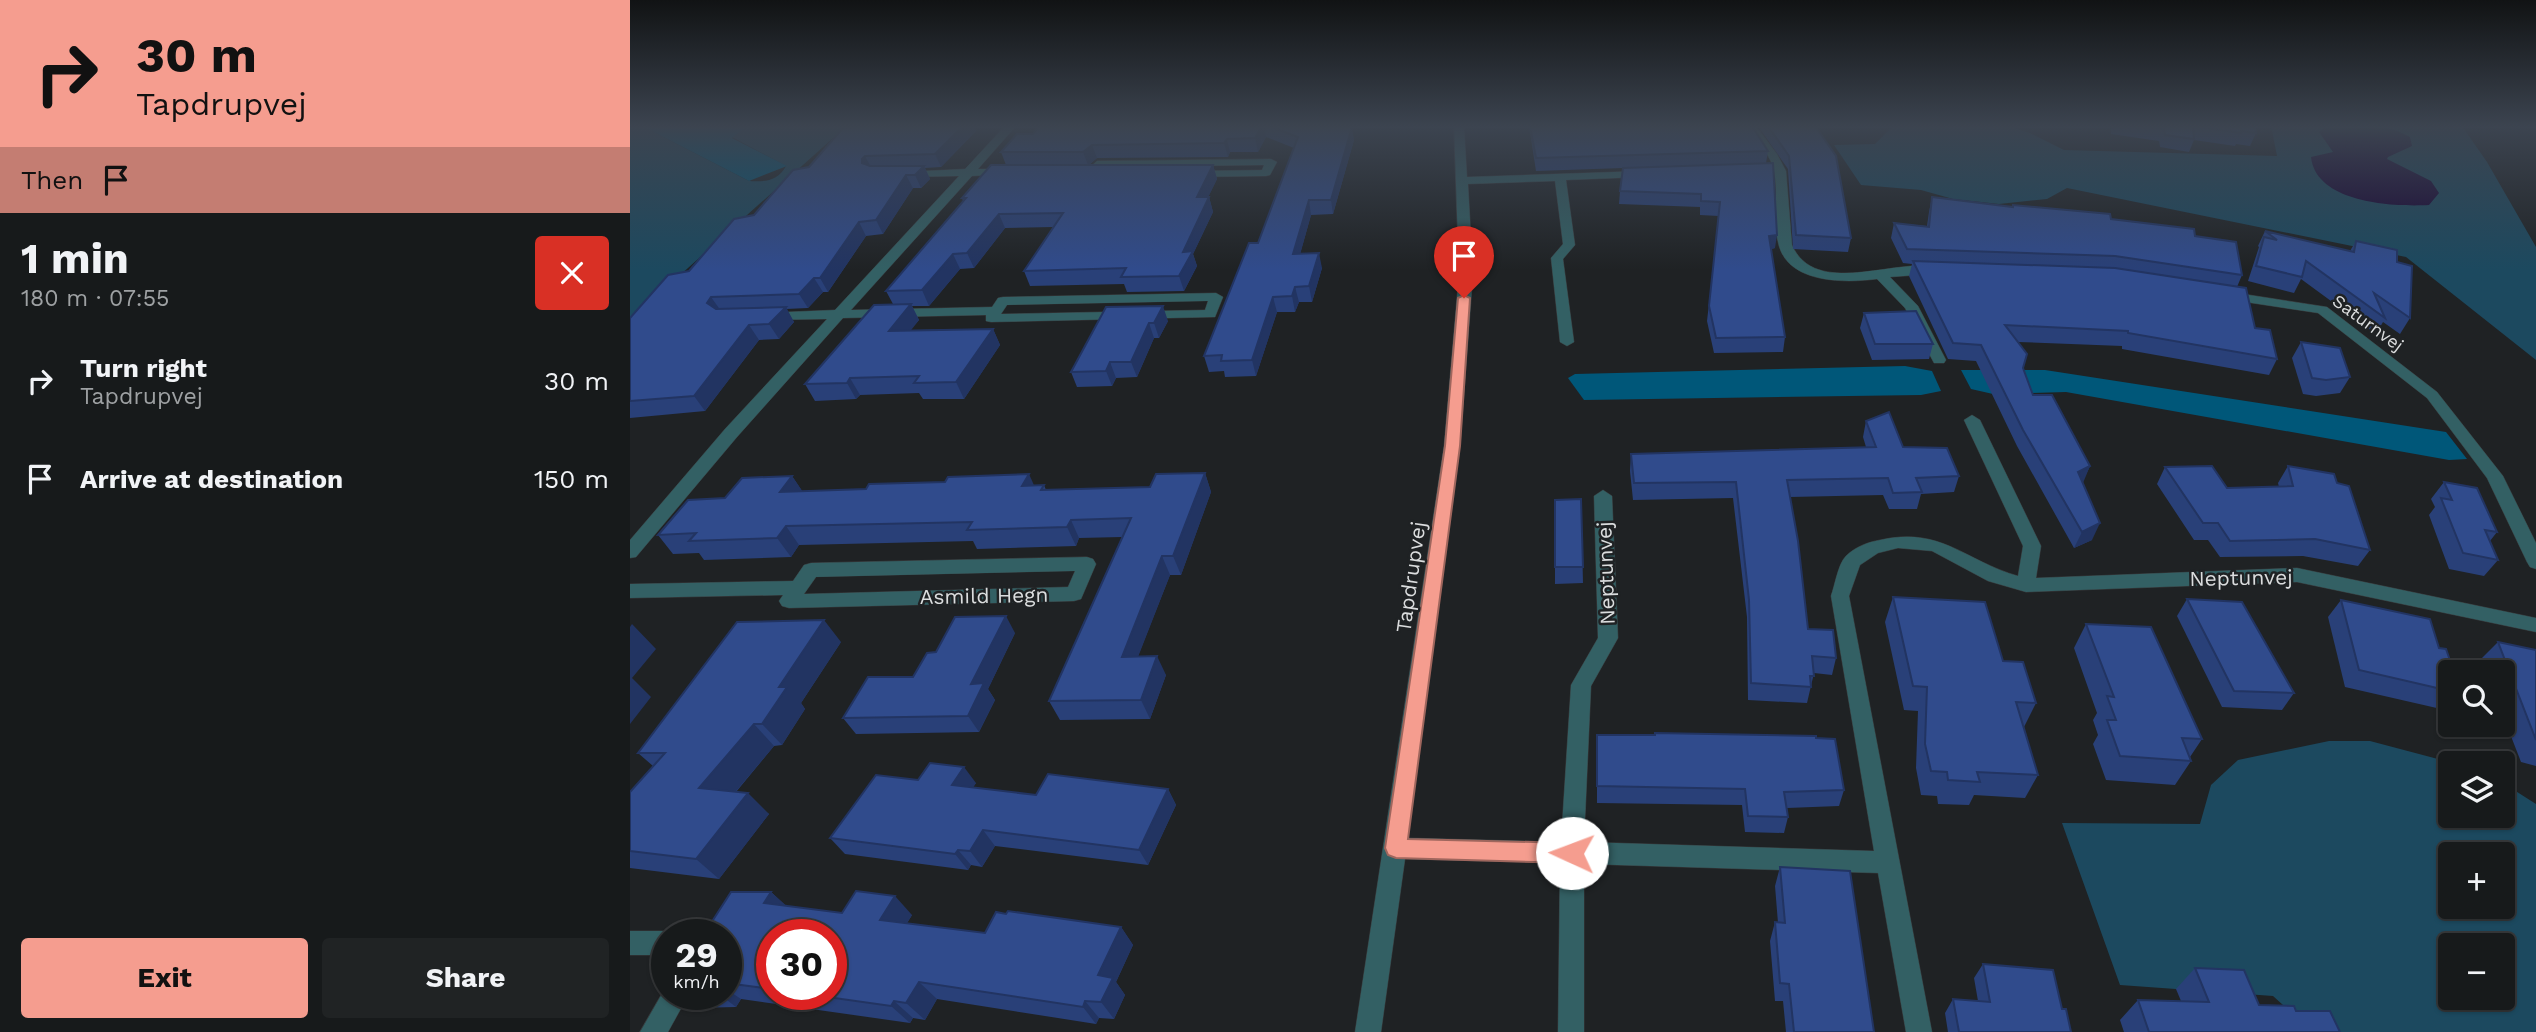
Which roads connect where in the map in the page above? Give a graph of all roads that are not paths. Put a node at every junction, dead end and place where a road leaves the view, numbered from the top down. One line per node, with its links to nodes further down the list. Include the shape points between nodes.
1 (966, 174): 13 (street)
2 (1090, 174): 3 (street)
3 (1198, 174)
4 (1462, 174): 8 (street, Tapdrupvej)
5 (1628, 174): 7 (street)
6 (1774, 174): 10 (street, via 1785,253 1798,267 1850,278)
7 (1560, 177): 8 (street); 15 (street, via 1569,246 1557,258)
8 (1462, 181): 25 (street, Tapdrupvej, via 1466,274 1452,446)
9 (1950, 270): 10 (street)
10 (1879, 273): 16 (street, via 1912,306)
11 (2205, 292): 20 (street, Saturnvej, via 2322,310 2432,395 2495,476)
12 (996, 311): 12 (street, via 991,318 1210,314 1216,297 1003,301); 13 (street)
13 (841, 314): 14 (street); 19 (street)
14 (752, 316)
15 (1567, 342)
16 (1939, 359)
17 (1972, 421): 21 (street, via 2032,546)
18 (1603, 496): 26 (street, Neptunvej, via 1608,638 1581,685)
19 (630, 552)
20 (2536, 562)
21 (2026, 585): 24 (street, Neptunvej, via 2297,575); 27 (street, Neptunvej, via 1995,576 1934,545 1898,542 1872,548 1852,561 1840,596)
22 (798, 588): 22 (street, Asmild Hegn, via 811,570 1087,564 1074,594 789,601); 23 (street)
23 (630, 592)
24 (2536, 625)
25 (1396, 848): 26 (street); 32 (street, Tapdrupvej)
26 (1572, 853): 27 (street); 33 (street, Neptunvej)
27 (1890, 862): 34 (street, Neptunvej)
28 (630, 943): 29 (street)
29 (651, 943)
30 (666, 1010): 31 (street)
31 (653, 1032)
32 (1368, 1032)
33 (1571, 1032)
34 (1919, 1032)

